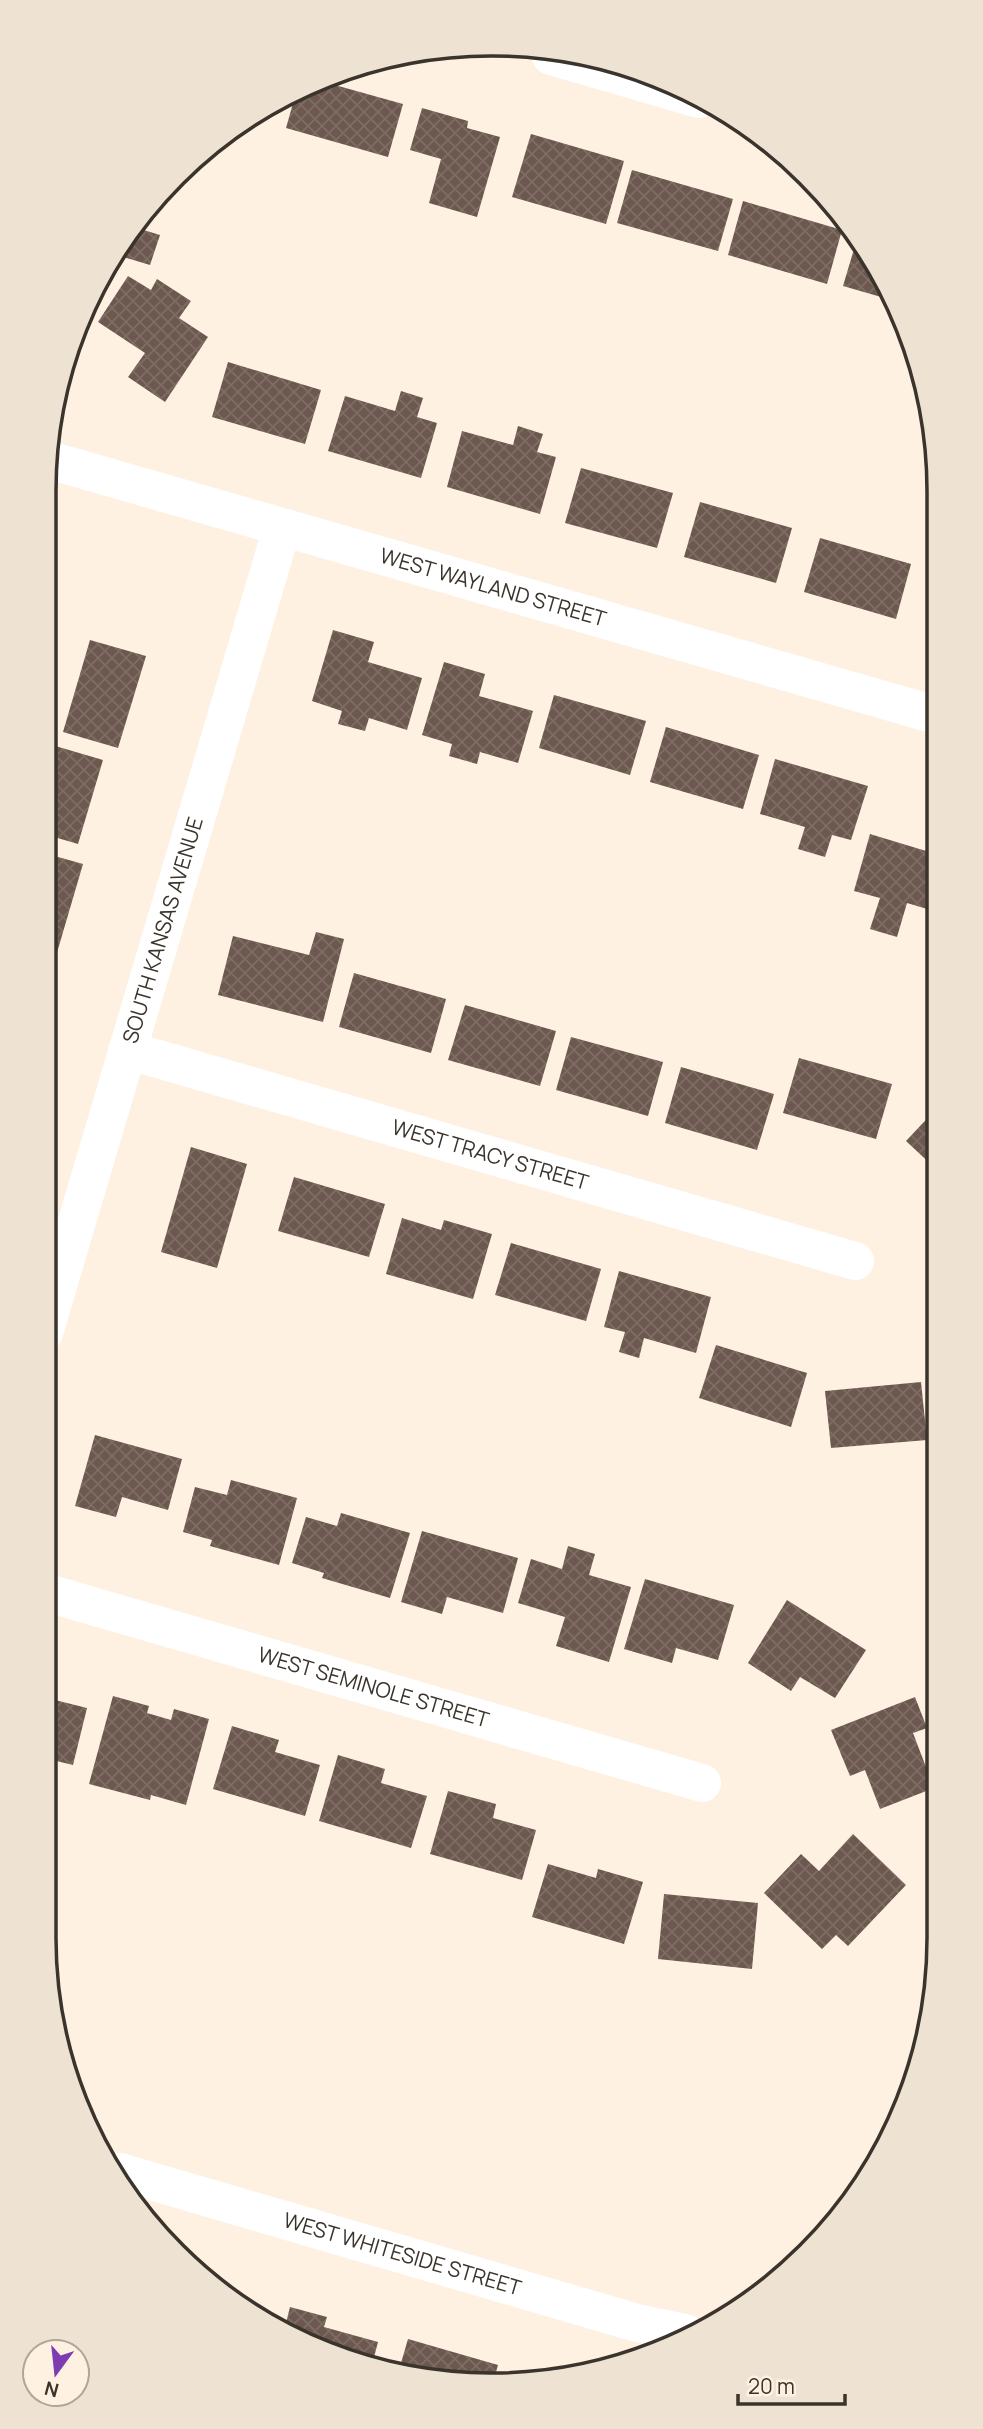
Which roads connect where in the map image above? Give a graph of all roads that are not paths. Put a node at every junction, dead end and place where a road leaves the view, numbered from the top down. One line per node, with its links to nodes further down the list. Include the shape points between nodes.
1 (594, 69): 2 (street)
2 (634, 80)
3 (57, 462): 4 (street, WEST WAYLAND STREET)
4 (282, 528): 5 (street, WEST WAYLAND STREET); 6 (street, SOUTH KANSAS AVENUE)
5 (927, 712)
6 (127, 1050): 7 (street, WEST TRACY STREET); 8 (street, SOUTH KANSAS AVENUE)
7 (855, 1261)
8 (56, 1292)
9 (56, 1595): 10 (street, WEST SEMINOLE STREET)
10 (702, 1783)
11 (126, 2174): 12 (street, WEST WHITESIDE STREET)
12 (677, 2331)

